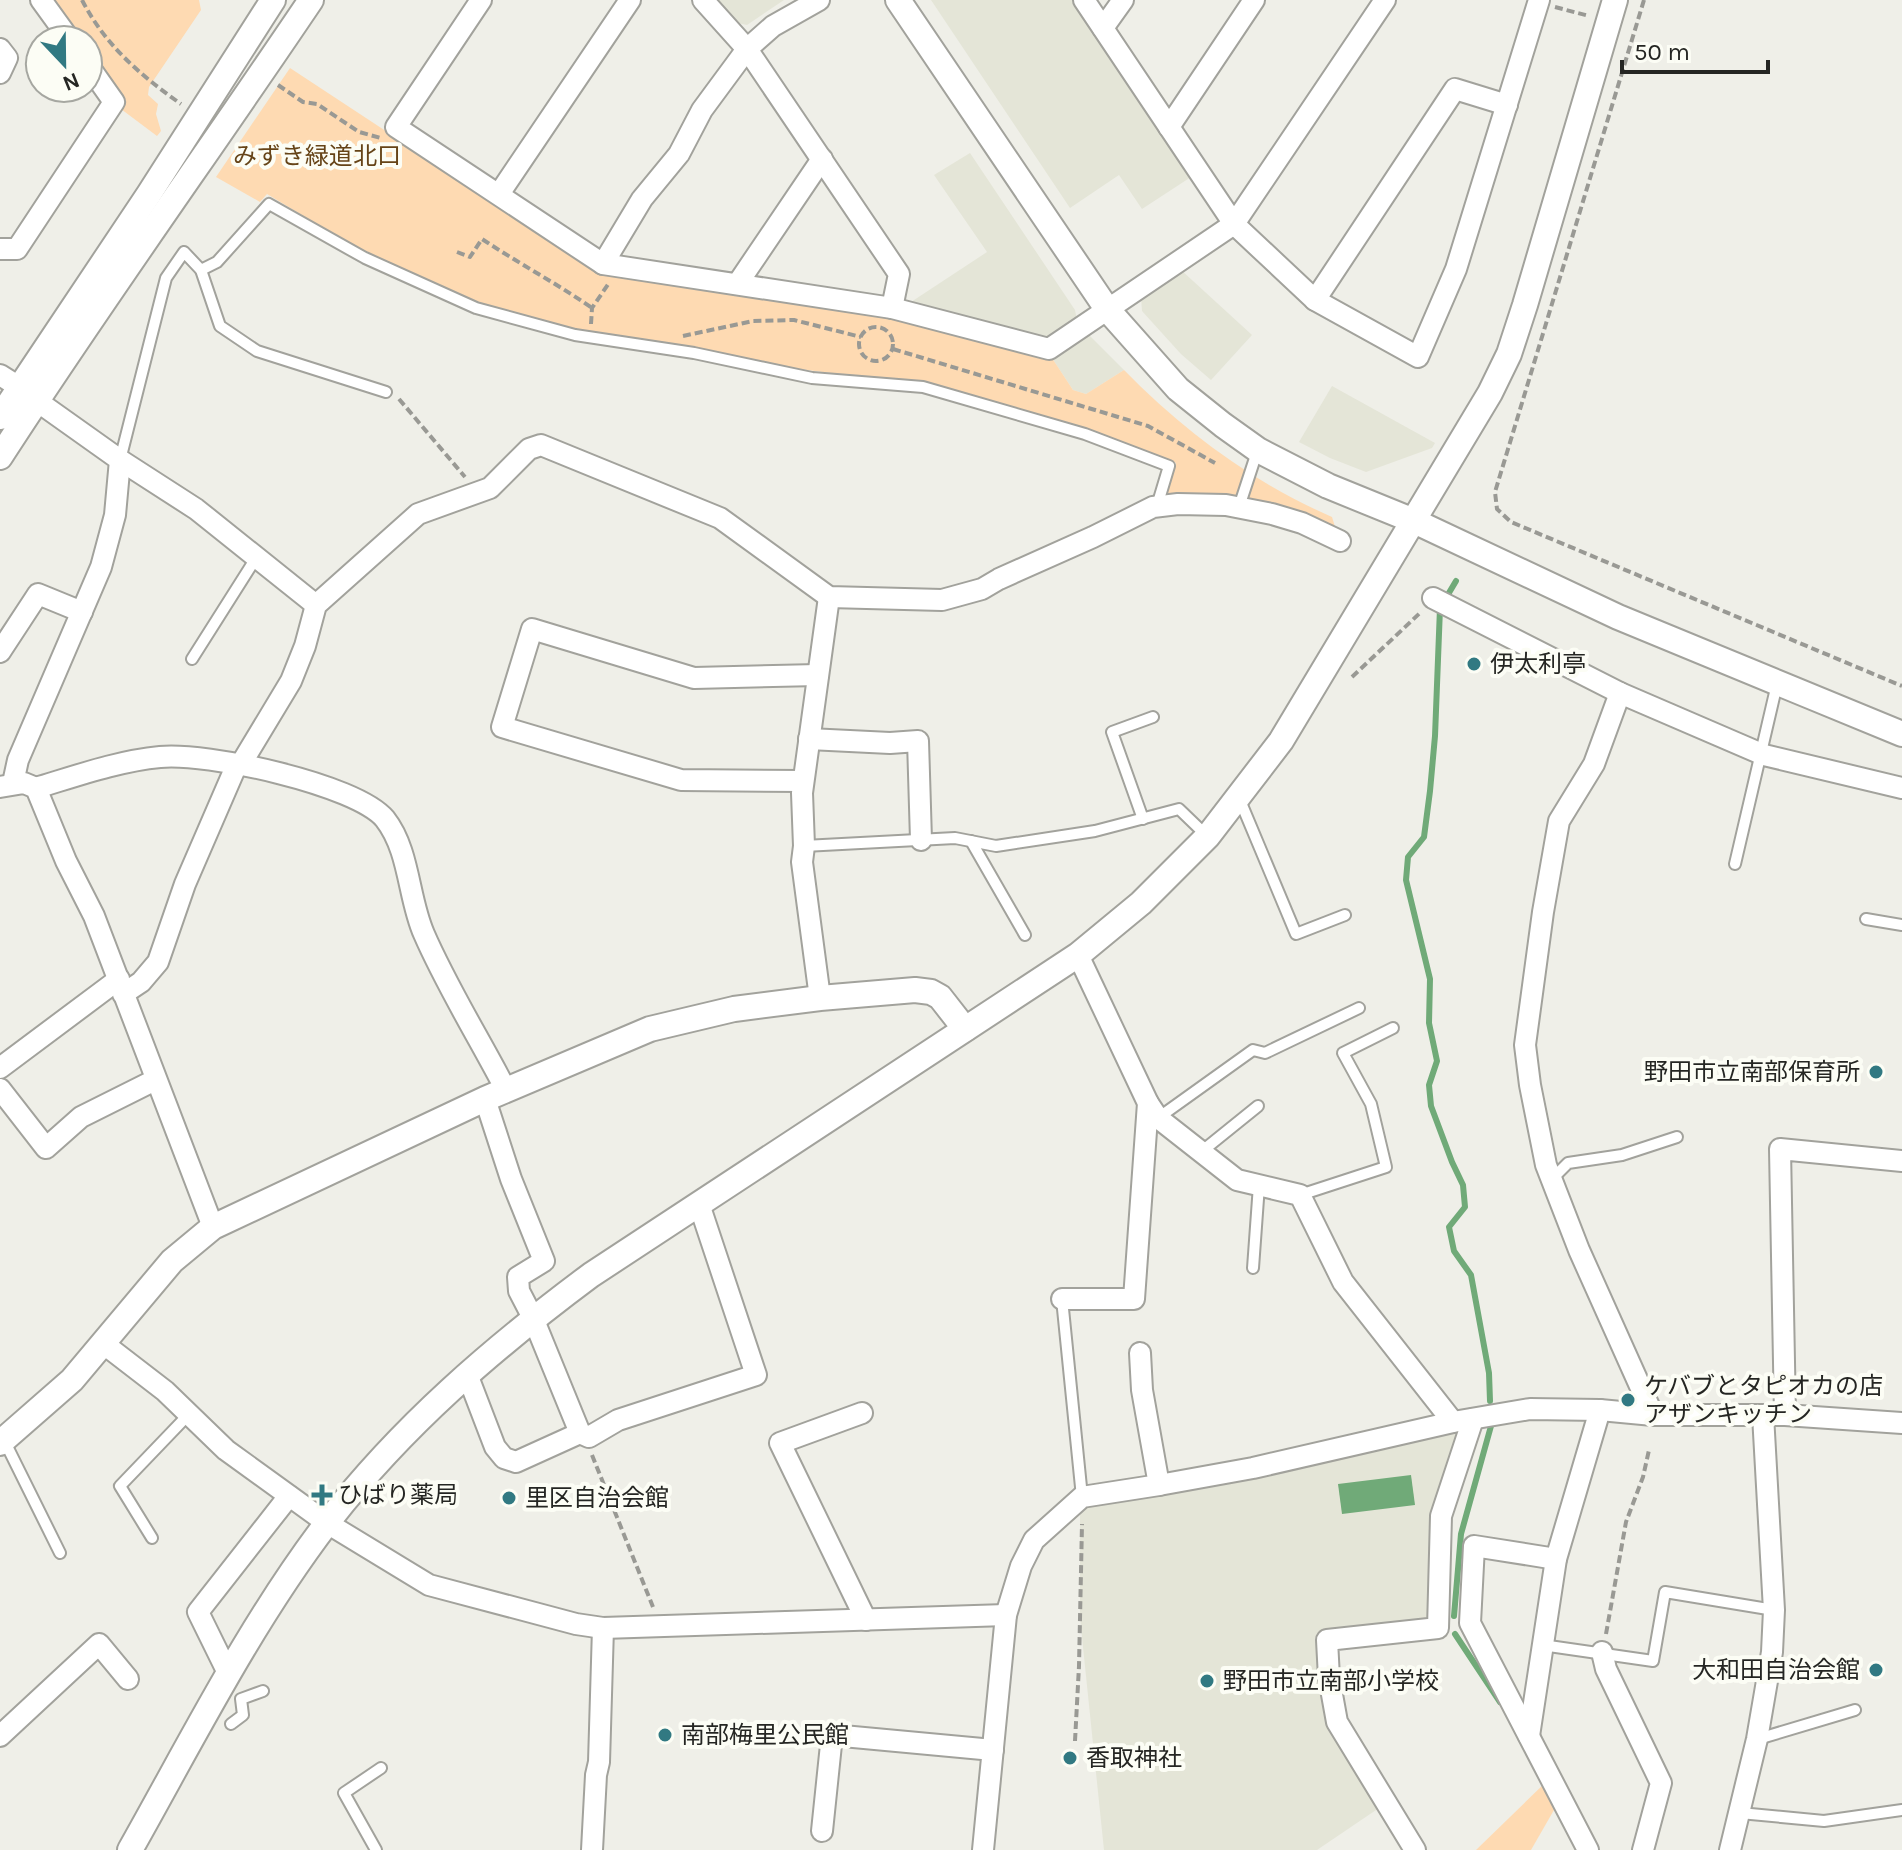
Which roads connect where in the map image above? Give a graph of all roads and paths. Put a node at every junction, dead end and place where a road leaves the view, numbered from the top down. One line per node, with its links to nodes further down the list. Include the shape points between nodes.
1 (41, 0): 18 (street)
2 (82, 0): 26 (path, via 114,48)
3 (273, 0): 45 (street)
4 (311, 0): 45 (street, via 137,250)
5 (481, 0): 27 (street)
6 (630, 0): 30 (street)
7 (703, 0): 21 (street)
8 (819, 0): 21 (street, via 773,26)
9 (898, 0): 40 (street)
10 (1084, 0): 19 (street)
11 (1123, 0): 19 (street)
12 (1254, 0): 28 (street)
13 (1385, 0): 31 (street)
14 (1615, 0): 55 (street, via 1509,354)
15 (1644, 0): 67 (path, via 1495,492 1497,509 1511,522)
16 (1539, 1): 17 (path); 25 (street)
17 (1595, 18)
18 (58, 24)
19 (1103, 28): 28 (street)
20 (0, 49): 22 (street, via 7,58)
21 (747, 49): 29 (street); 34 (street, via 702,110 679,154 642,199)
22 (0, 73)
23 (278, 85): 27 (path, via 359,132 380,138)
24 (104, 88): 32 (street, via 114,102 17,249)
25 (1507, 105): 37 (street, via 1455,89); 37 (street, via 1456,269 1418,357)
26 (184, 106)
27 (396, 127): 30 (street)
28 (1169, 127): 31 (street)
29 (822, 159): 36 (street); 39 (street, via 899,274)
30 (499, 194): 34 (street)
31 (1234, 224): 37 (street); 40 (street)
32 (0, 249)
33 (457, 252): 38 (path, via 470,257 482,239)
34 (612, 265): 36 (street); 38 (path)
35 (201, 270): 46 (lane, via 220,326 257,351); 50 (lane, via 184,252 166,278); 53 (lane, via 217,262 269,204 365,258 490,312 575,335 812,378 923,387 1085,434 1169,466)
36 (738, 283): 39 (street)
37 (1315, 300)
38 (592, 308): 41 (path, via 591,324)
39 (892, 308): 40 (street, via 1049,349)
40 (1107, 309): 48 (street, via 1178,389)
41 (604, 325)
42 (671, 336): 43 (path, via 753,321 794,320)
43 (861, 337): 44 (path, via 869,328 882,327 893,338); 44 (path, via 860,348 870,360 881,360)
44 (893, 349): 51 (path, via 1148,426)
45 (19, 388): 47 (street); 49 (street); 50 (street)
46 (386, 392): 52 (path, via 403,401)
47 (0, 417)
48 (1258, 450): 54 (lane); 55 (street)
49 (0, 457)
50 (120, 460): 57 (street, via 196,509); 61 (street, via 115,515)
51 (1215, 463)
52 (476, 492): 58 (street, via 490,488 529,449 541,445 720,518); 60 (street, via 418,514)
53 (1157, 506): 54 (street); 58 (street, via 982,589 942,600)
54 (1239, 507): 56 (street, via 1302,523)
55 (1414, 521): 66 (street, via 1618,617); 78 (street, via 1309,697)
56 (1340, 541)
57 (256, 558): 60 (street); 63 (lane)
58 (829, 597): 64 (street)
59 (1433, 598): 65 (path); 68 (street)
60 (316, 605): 73 (street, via 291,681)
61 (82, 612): 62 (street, via 38,594); 75 (street)
62 (0, 652)
63 (192, 659)
64 (818, 675): 71 (street); 74 (street, via 694,678 532,629 502,727 681,780)
65 (1352, 677)
66 (1777, 682): 70 (street); 72 (lane)
67 (1902, 686)
68 (1620, 693): 72 (street); 104 (street, via 1594,764 1559,821 1543,912 1525,1045)
69 (1153, 717): 79 (lane, via 1112,732)
70 (1902, 734)
71 (809, 739): 74 (street); 81 (street, via 918,741)
72 (1759, 753): 77 (street); 84 (lane)
73 (239, 764): 76 (street, via 160,757); 90 (street, via 185,884 158,962 141,982); 98 (street, via 336,791 385,819 402,855 423,933)
74 (803, 781): 83 (street)
75 (6, 785): 76 (street)
76 (36, 788): 90 (street)
77 (1902, 788)
78 (1239, 798): 80 (street); 85 (lane, via 1296,934)
79 (1143, 819): 80 (lane, via 1179,809); 82 (lane, via 996,846)
80 (1208, 836): 89 (street, via 1141,903)
81 (921, 840): 82 (lane); 83 (lane)
82 (971, 841): 88 (lane)
83 (804, 846): 91 (street)
84 (1735, 864)
85 (1345, 915)
86 (1866, 919): 87 (lane)
87 (1902, 925)
88 (1025, 935)
89 (1078, 955): 94 (street); 100 (street)
90 (121, 986): 95 (street); 96 (street)
91 (820, 998): 94 (street, via 931,992); 98 (street, via 734,1009 650,1029)
92 (1359, 1008): 100 (lane, via 1265,1053 1253,1050)
93 (1393, 1028): 106 (lane, via 1343,1053 1371,1104 1386,1167)
94 (965, 1029): 107 (street)
95 (0, 1068)
96 (155, 1080): 97 (street, via 81,1117 46,1148); 108 (street)
97 (0, 1089)
98 (496, 1094): 108 (street); 111 (street, via 511,1179 544,1261 518,1277)
99 (1258, 1106): 102 (lane)
100 (1153, 1110): 102 (street); 110 (street, via 1134,1299)
101 (1677, 1137): 104 (lane, via 1622,1155 1568,1163)
102 (1201, 1152): 105 (street, via 1237,1180)
103 (1902, 1161): 120 (street, via 1780,1149)
104 (1551, 1180): 118 (street)
105 (1259, 1185): 106 (street); 109 (lane)
106 (1300, 1195): 121 (street, via 1343,1282)
107 (699, 1204): 111 (street); 123 (street, via 756,1375)
108 (213, 1227): 112 (street, via 172,1261)
109 (1253, 1268)
110 (1062, 1299): 128 (lane)
111 (533, 1318): 114 (street); 123 (street)
112 (104, 1344): 116 (street); 124 (street, via 72,1380)
113 (1140, 1353): 126 (street)
114 (467, 1374): 123 (street, via 504,1458 516,1462); 129 (street, via 426,1410)
115 (1600, 1410): 118 (street); 121 (street, via 1530,1409); 132 (street)
116 (190, 1413): 127 (street, via 226,1450); 130 (lane, via 120,1486)
117 (862, 1413): 135 (street, via 780,1443)
118 (1653, 1415): 119 (street)
119 (1763, 1415): 120 (street); 133 (street)
120 (1785, 1415): 122 (street)
121 (1463, 1420): 126 (street); 139 (street, via 1441,1516)
122 (1902, 1423)
123 (584, 1435): 138 (path)
124 (1, 1440): 131 (lane)
125 (1649, 1450): 141 (path, via 1626,1522)
126 (1159, 1485): 128 (street)
127 (289, 1496): 129 (street); 143 (street, via 198,1612)
128 (1082, 1497): 134 (street, via 1034,1540); 150 (path)
129 (327, 1523): 137 (street, via 429,1585); 143 (street, via 273,1601)
130 (152, 1538)
131 (60, 1553)
132 (1556, 1559): 136 (street, via 1474,1546); 140 (street)
133 (1774, 1610): 141 (lane, via 1665,1592 1653,1661); 149 (street)
134 (1006, 1615): 135 (street); 151 (street)
135 (866, 1620): 138 (street)
136 (1470, 1623): 139 (street); 148 (street)
137 (603, 1628): 138 (street); 158 (street)
138 (661, 1628)
139 (1438, 1628): 160 (street, via 1327,1640 1337,1722)
140 (1542, 1645): 141 (lane); 148 (street)
141 (1602, 1652): 162 (street, via 1661,1783)
142 (128, 1679): 147 (street, via 99,1644)
143 (235, 1688): 144 (lane); 146 (lane, via 243,1715); 156 (street)
144 (263, 1691)
145 (1855, 1710): 149 (lane)
146 (231, 1724)
147 (0, 1736)
148 (1529, 1736): 161 (street)
149 (1757, 1739): 154 (street)
150 (1075, 1741)
151 (993, 1750): 155 (street, via 832,1735); 159 (street)
152 (381, 1768): 157 (lane, via 344,1793)
153 (1902, 1810): 154 (lane, via 1824,1821)
154 (1740, 1813): 163 (street)
155 (822, 1831)
156 (130, 1850)
157 (376, 1850)
158 (592, 1850)
159 (983, 1850)
160 (1415, 1850)
161 (1588, 1850)
162 (1643, 1850)
163 (1730, 1850)

